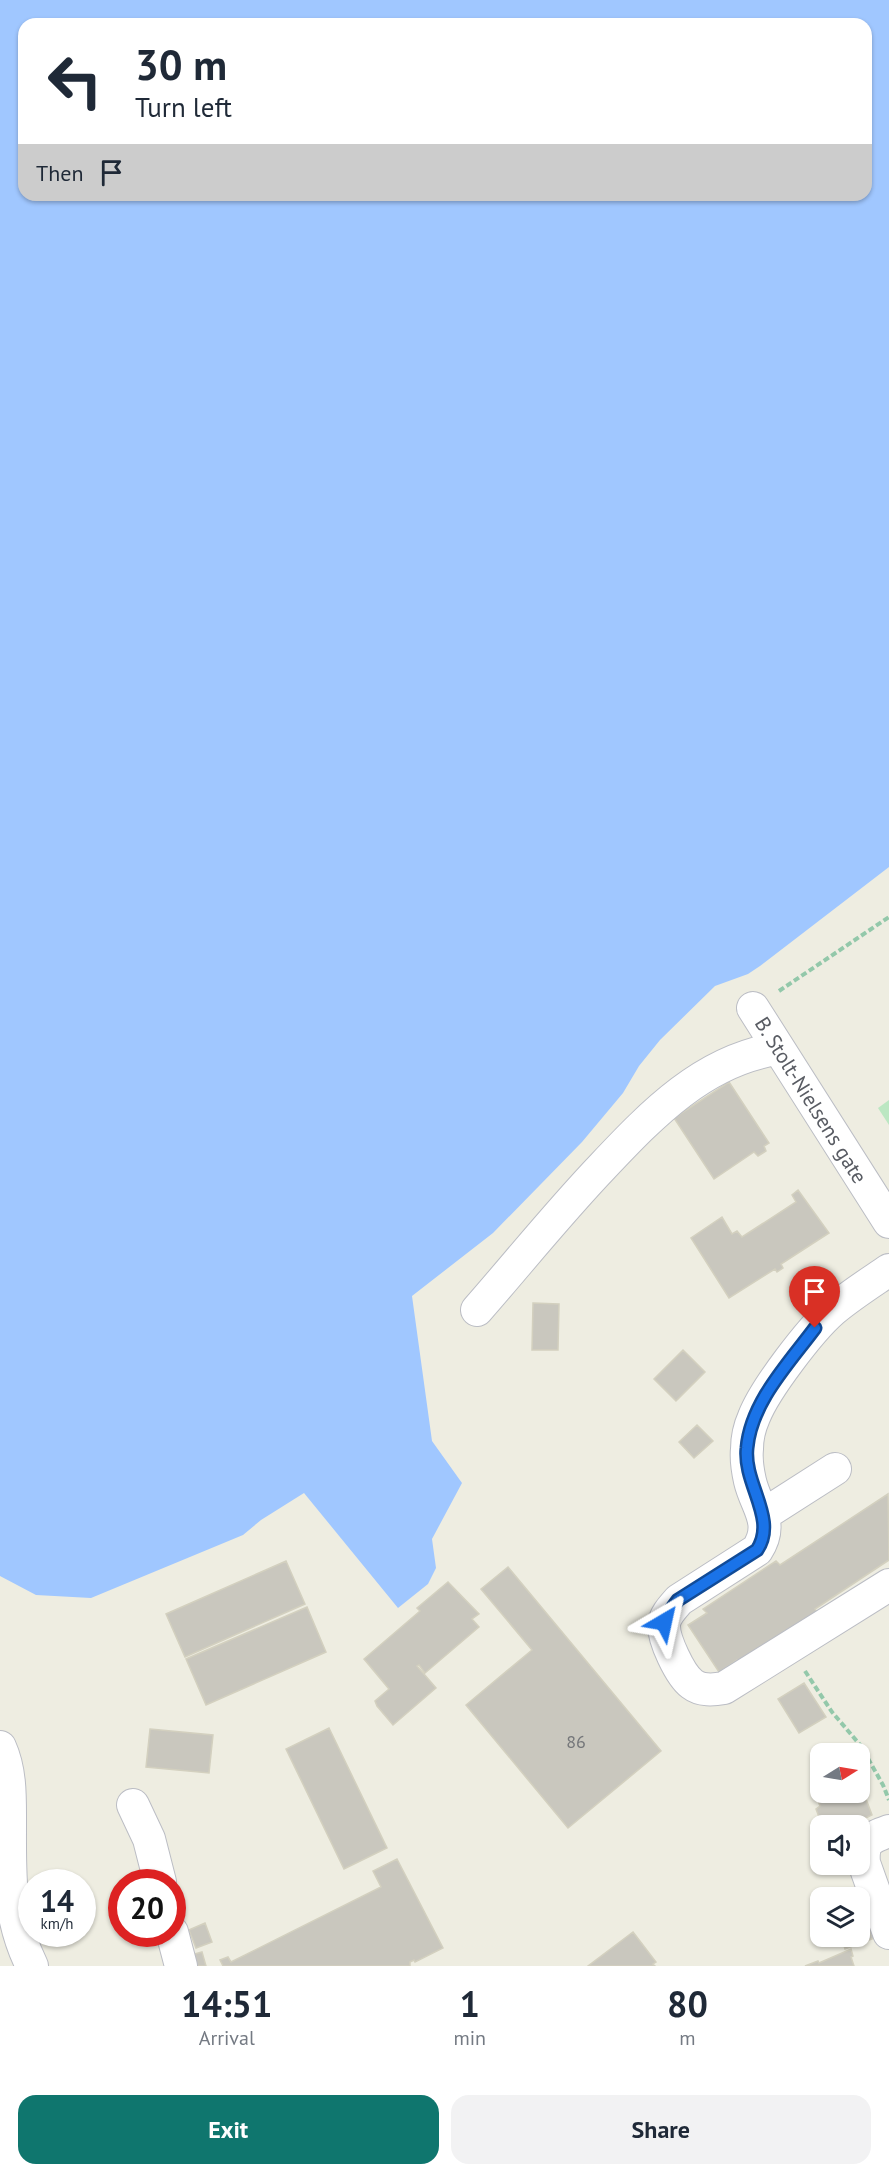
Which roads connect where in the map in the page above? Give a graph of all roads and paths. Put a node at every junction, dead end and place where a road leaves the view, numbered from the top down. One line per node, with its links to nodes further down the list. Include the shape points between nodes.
1 (889, 917): 2 (path)
2 (753, 1008): 3 (street, B. Stolt-Nielsens gate)
3 (777, 1049): 4 (street, B. Stolt-Nielsens gate); 6 (street, via 753,1052 724,1065 661,1106 582,1188)
4 (889, 1222)
5 (889, 1270): 8 (street, via 815,1328 754,1417 747,1449 750,1481)
6 (477, 1310)
7 (835, 1469): 8 (street)
8 (763, 1515): 10 (street, via 765,1531 757,1550 678,1600 664,1622 664,1638 692,1684 708,1690 724,1688)
9 (889, 1585): 10 (street)
10 (790, 1648): 12 (path, via 832,1712 861,1746)
11 (0, 1747): 18 (street, via 10,1787 10,1884 14,1913 18,1935)
12 (889, 1801)
13 (133, 1805): 15 (street, via 149,1839)
14 (889, 1831): 16 (street, via 867,1842 863,1851)
15 (157, 1869)
16 (889, 1933)
17 (176, 1947): 19 (street)
18 (32, 1966)
19 (181, 1966)

